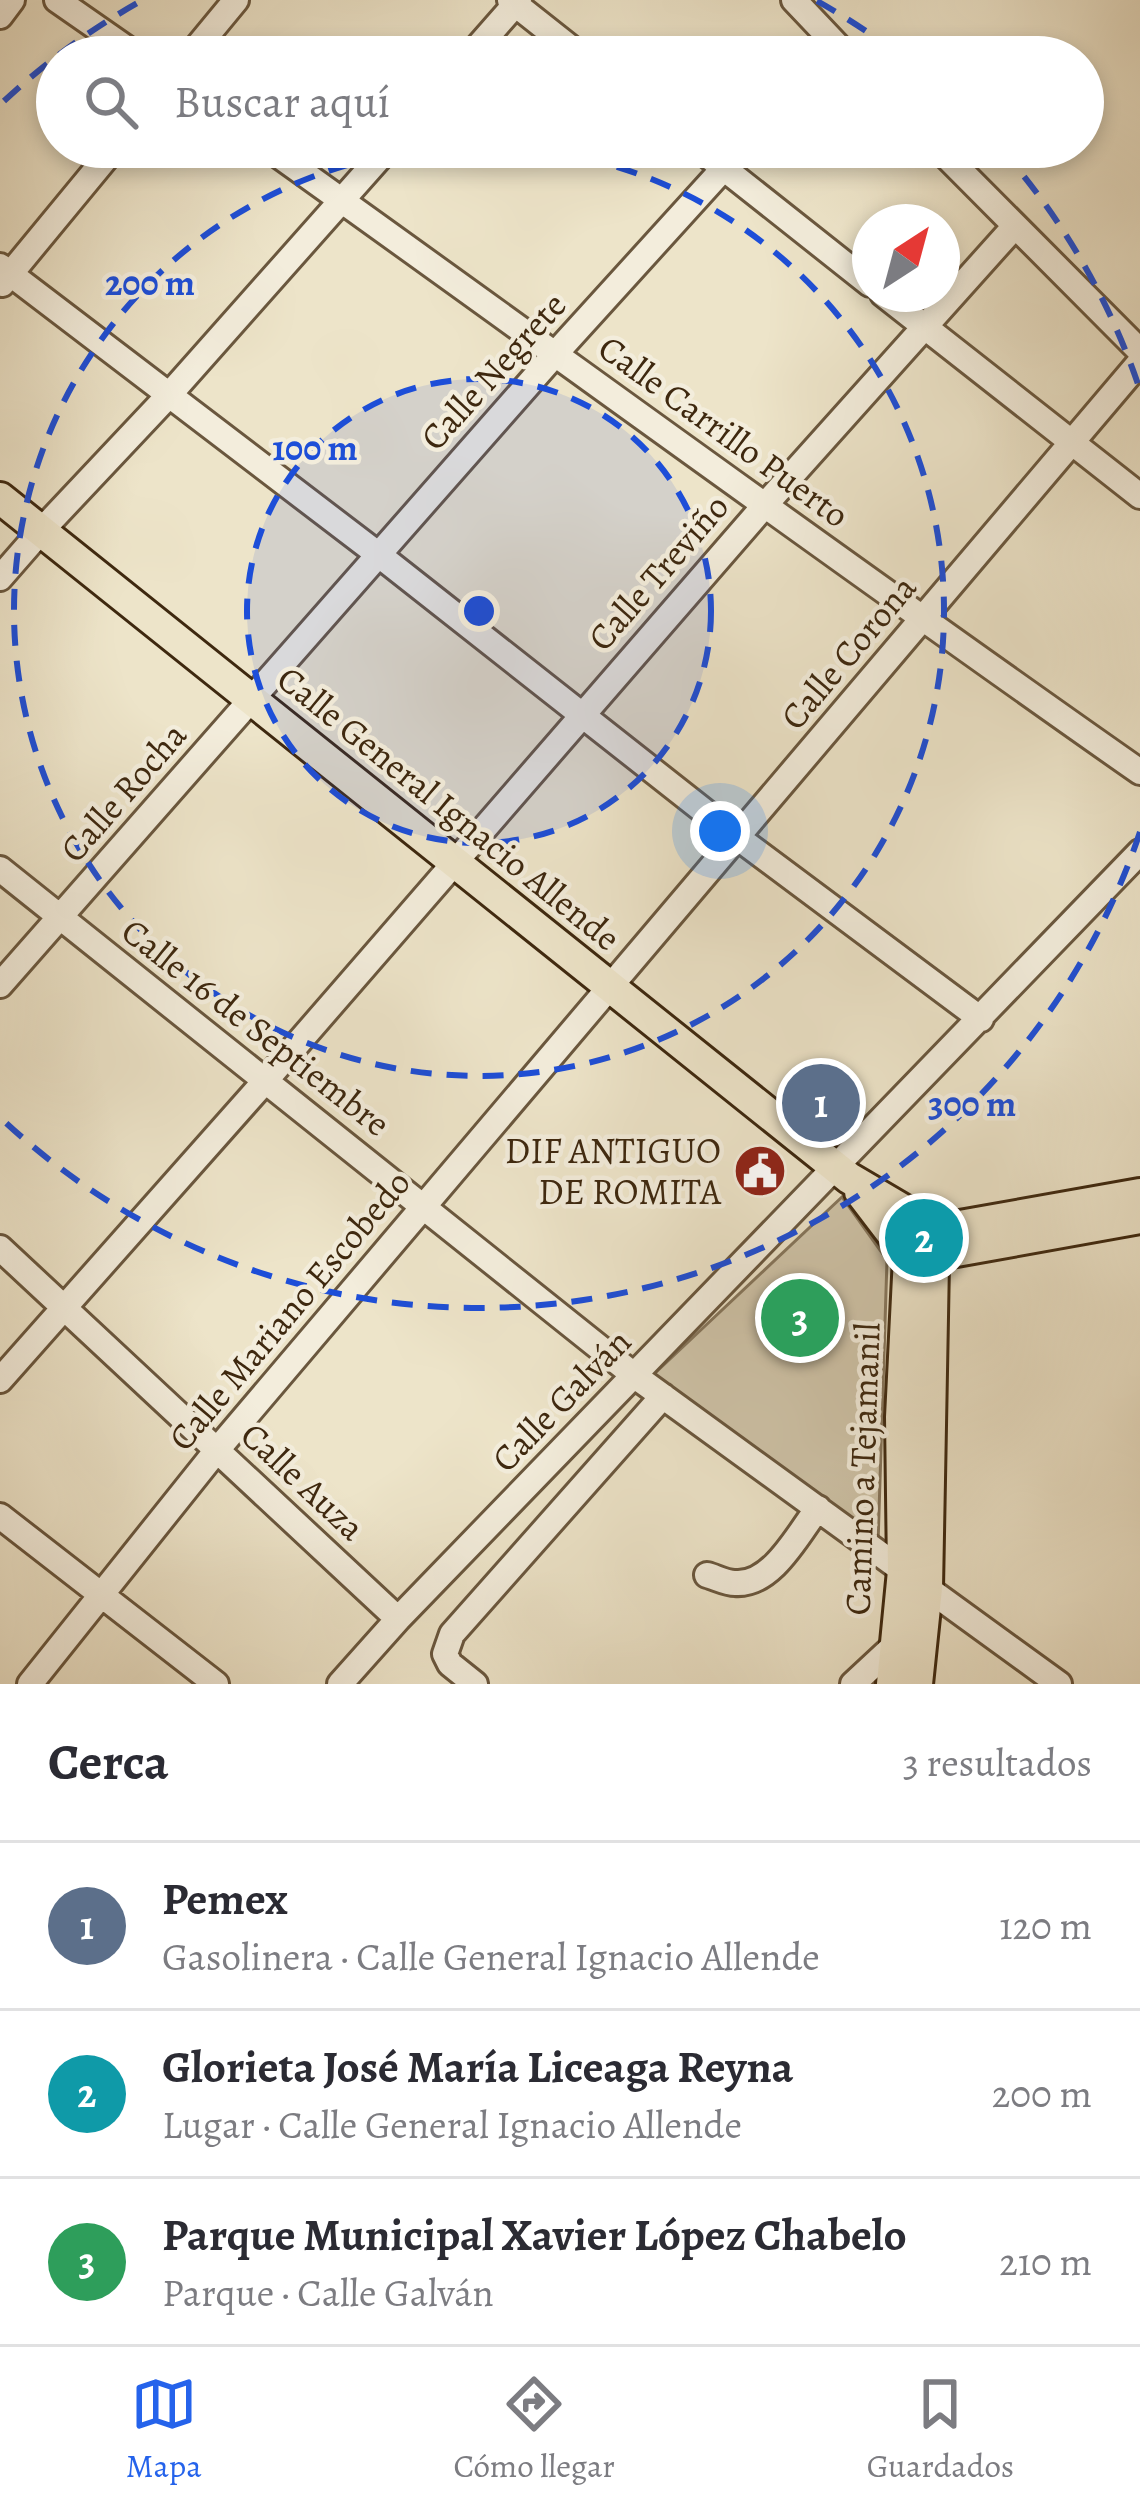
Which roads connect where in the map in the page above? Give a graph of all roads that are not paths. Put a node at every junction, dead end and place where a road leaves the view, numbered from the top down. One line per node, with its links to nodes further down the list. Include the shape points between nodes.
1 (12, 0): 6 (street)
2 (57, 0): 7 (street)
3 (236, 0): 8 (street)
4 (794, 0): 11 (street)
5 (514, 1): 9 (street); 10 (street)
6 (0, 16)
7 (109, 36)
8 (206, 36)
9 (486, 36)
10 (556, 36)
11 (822, 36)
12 (97, 168): 20 (street)
13 (296, 168): 17 (street, Calle Carrillo Puerto)
14 (371, 168): 17 (street)
15 (958, 168): 18 (street)
16 (724, 169): 19 (street); 24 (street, Calle Negrete)
17 (342, 201): 24 (street, Calle Carrillo Puerto); 26 (street)
18 (1015, 226): 22 (street, Calle Treviño); 23 (street)
19 (852, 270)
20 (3, 275): 26 (street)
21 (906, 312): 22 (street)
22 (924, 326): 27 (street); 30 (street, Calle Treviño)
23 (1140, 351)
24 (556, 353): 30 (street, Calle Carrillo Puerto); 32 (street, Calle Negrete)
25 (1140, 362): 27 (street, Calle Corona)
26 (169, 395): 31 (street); 32 (street)
27 (1072, 443): 28 (street); 34 (street, Calle Corona)
28 (1140, 496)
29 (0, 498): 31 (main road, Calle General Ignacio Allende)
30 (765, 506): 34 (street, Calle Carrillo Puerto); 36 (street, Calle Treviño)
31 (41, 531): 33 (street); 35 (main road, Calle General Ignacio Allende)
32 (379, 555): 35 (street, Calle Negrete); 36 (street)
33 (0, 578)
34 (922, 620): 37 (street, Calle Carrillo Puerto); 38 (street, Calle Corona)
35 (252, 700): 40 (main road, Calle General Ignacio Allende); 42 (street, Calle Rocha)
36 (582, 713): 38 (street); 40 (street, Calle Treviño)
37 (1140, 772)
38 (737, 837): 44 (street, Calle Corona); 45 (street)
39 (1140, 851): 45 (street, Calle Galván)
40 (454, 861): 44 (main road, Calle General Ignacio Allende); 46 (street, Calle Treviño)
41 (0, 868): 42 (street, Calle 16 de Septiembre)
42 (60, 917): 43 (street, Calle Rocha); 46 (street, Calle 16 de Septiembre)
43 (0, 985)
44 (610, 987): 47 (main road, Calle General Ignacio Allende); 49 (street, Calle Mariano Escobedo)
45 (981, 1019): 47 (street, Calle Galván)
46 (266, 1080): 49 (street, Calle 16 de Septiembre); 53 (street, Calle Treviño)
47 (842, 1172): 51 (main road, Calle General Ignacio Allende); 54 (street, Calle Galván)
48 (1140, 1195): 51 (main road)
49 (423, 1206): 54 (street, Calle 16 de Septiembre); 57 (street, Calle Mariano Escobedo)
50 (1140, 1218): 51 (main road)
51 (926, 1246): 61 (main road, Camino a Tejamanil, via 901,1417)
52 (0, 1248): 53 (street, Calle Auza)
53 (62, 1307): 55 (street, Calle Treviño); 57 (street, Calle Auza)
54 (635, 1376): 56 (street, Calle 16 de Septiembre); 63 (street, Calle Galván)
55 (0, 1380)
56 (663, 1396): 58 (street, Calle 16 de Septiembre); 65 (street, via 452,1634 446,1654)
57 (217, 1450): 62 (street, Calle Mariano Escobedo); 63 (street, Calle Auza)
58 (818, 1508): 60 (street, via 762,1576 737,1584); 61 (street, Calle 16 de Septiembre)
59 (0, 1516): 62 (street)
60 (706, 1575)
61 (915, 1579): 64 (main road, Camino a Tejamanil); 71 (main road, Camino a Tejamanil); 72 (street, Calle 16 de Septiembre)
62 (101, 1594): 66 (street, Calle Mariano Escobedo); 67 (street)
63 (398, 1619): 68 (street, Calle Galván)
64 (896, 1644): 69 (street); 70 (main road, Camino a Tejamanil)
65 (457, 1679)
66 (30, 1684)
67 (216, 1684)
68 (340, 1684)
69 (853, 1684)
70 (892, 1684)
71 (916, 1684)
72 (1059, 1684)

